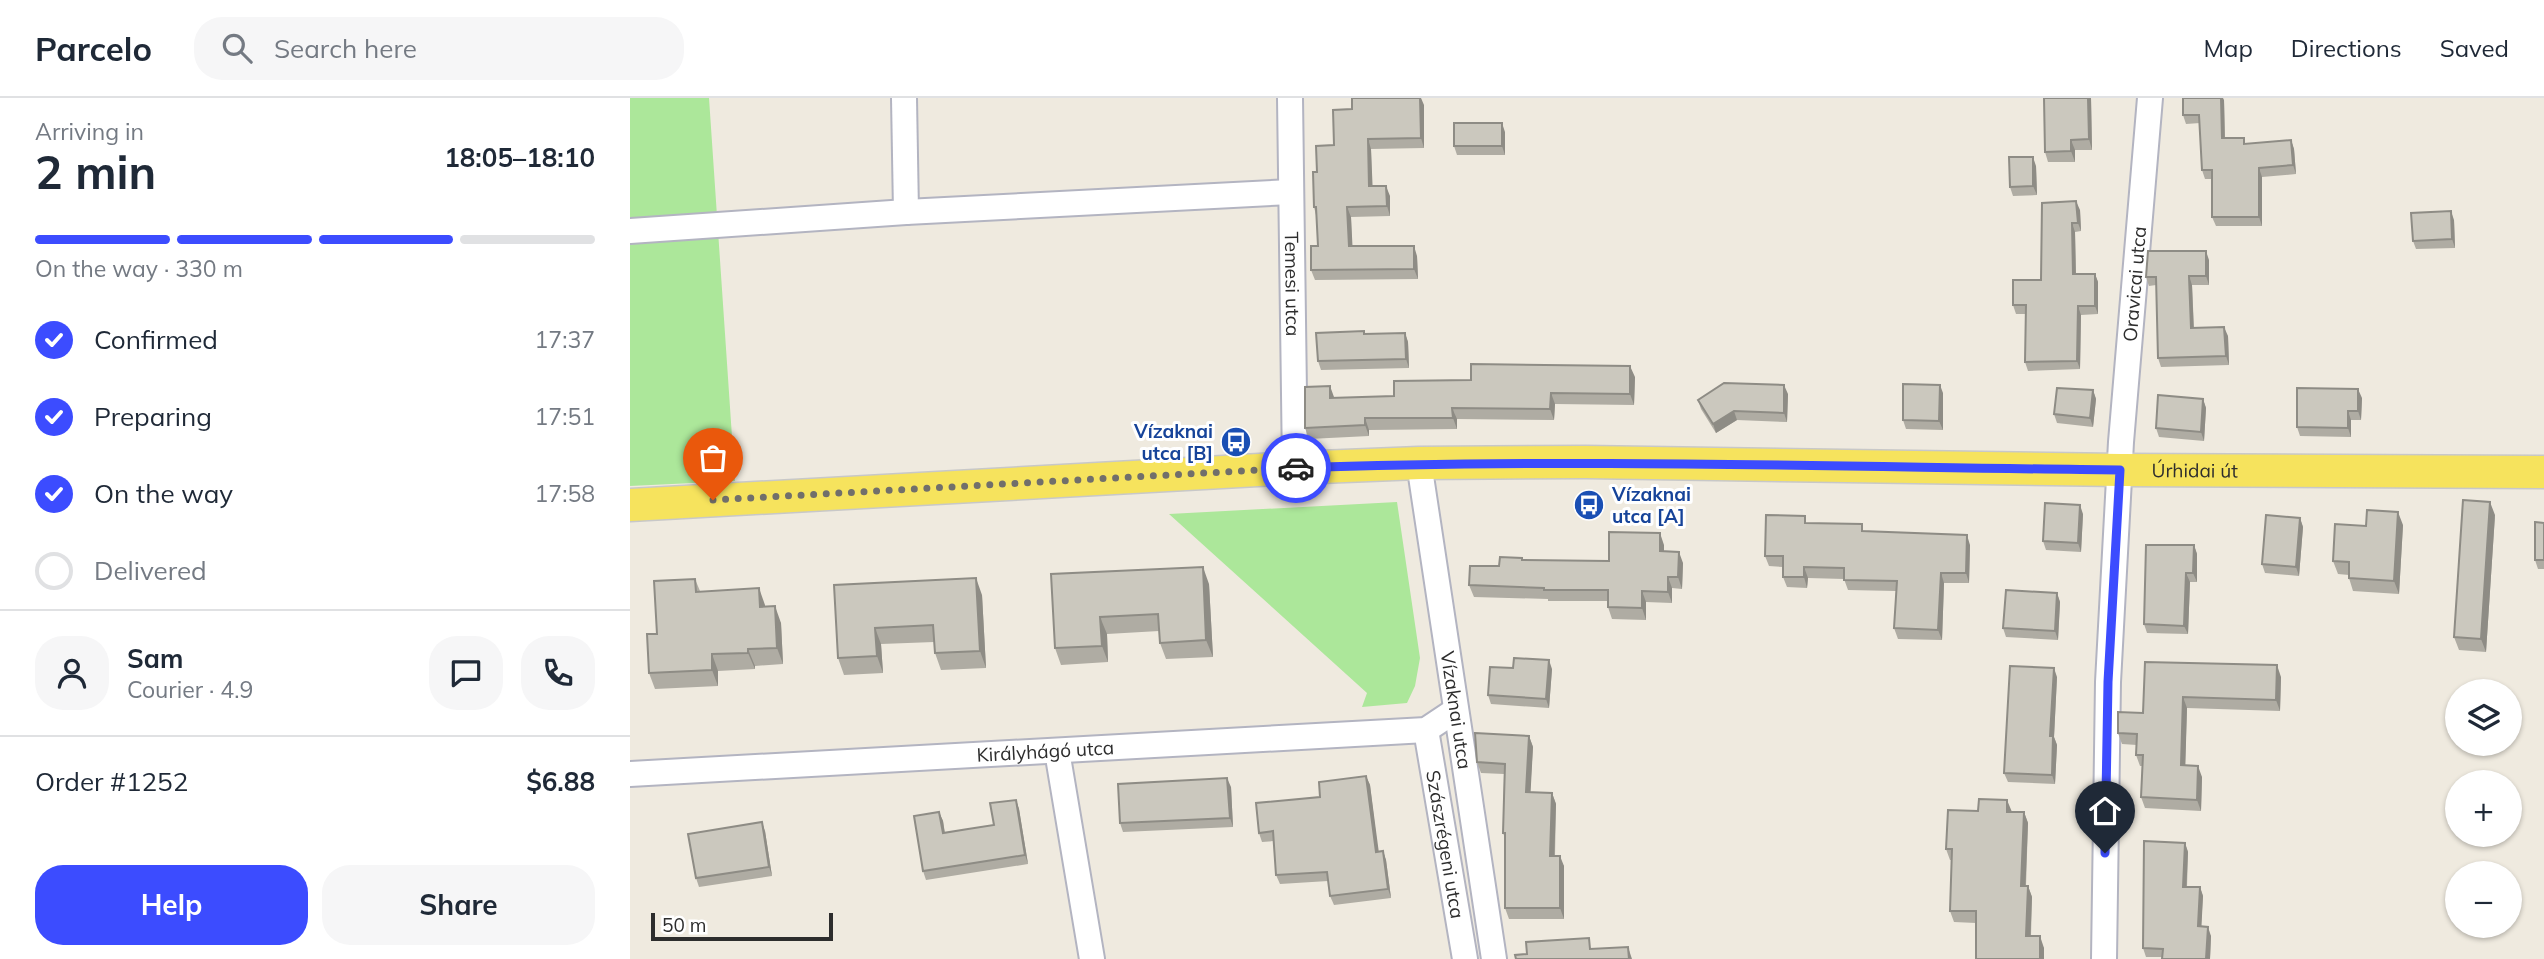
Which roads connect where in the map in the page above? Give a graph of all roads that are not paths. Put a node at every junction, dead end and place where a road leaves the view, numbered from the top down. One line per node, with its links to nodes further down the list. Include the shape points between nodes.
1 (904, 98): 5 (street)
2 (1290, 98): 4 (street, Temesi utca)
3 (2150, 98): 9 (street, Oravicai utca)
4 (1291, 192): 5 (street); 8 (street, Temesi utca)
5 (906, 212): 6 (street)
6 (630, 231)
7 (1419, 463): 8 (main road, Úrhidai út); 9 (main road, Úrhidai út); 12 (street, Vízaknai utca)
8 (1295, 468): 11 (main road, Úrhidai út)
9 (2120, 470): 10 (main road, Úrhidai út); 19 (street, Oravicai utca, via 2108,682)
10 (2544, 472)
11 (630, 505)
12 (1456, 710): 13 (street); 18 (street, Vízaknai utca)
13 (1426, 730): 14 (street, Királyhágó utca); 17 (street, Szászrégeni utca)
14 (1057, 751): 15 (street, Királyhágó utca); 16 (street)
15 (630, 774)
16 (1093, 959)
17 (1465, 959)
18 (1494, 959)
19 (2104, 959)

